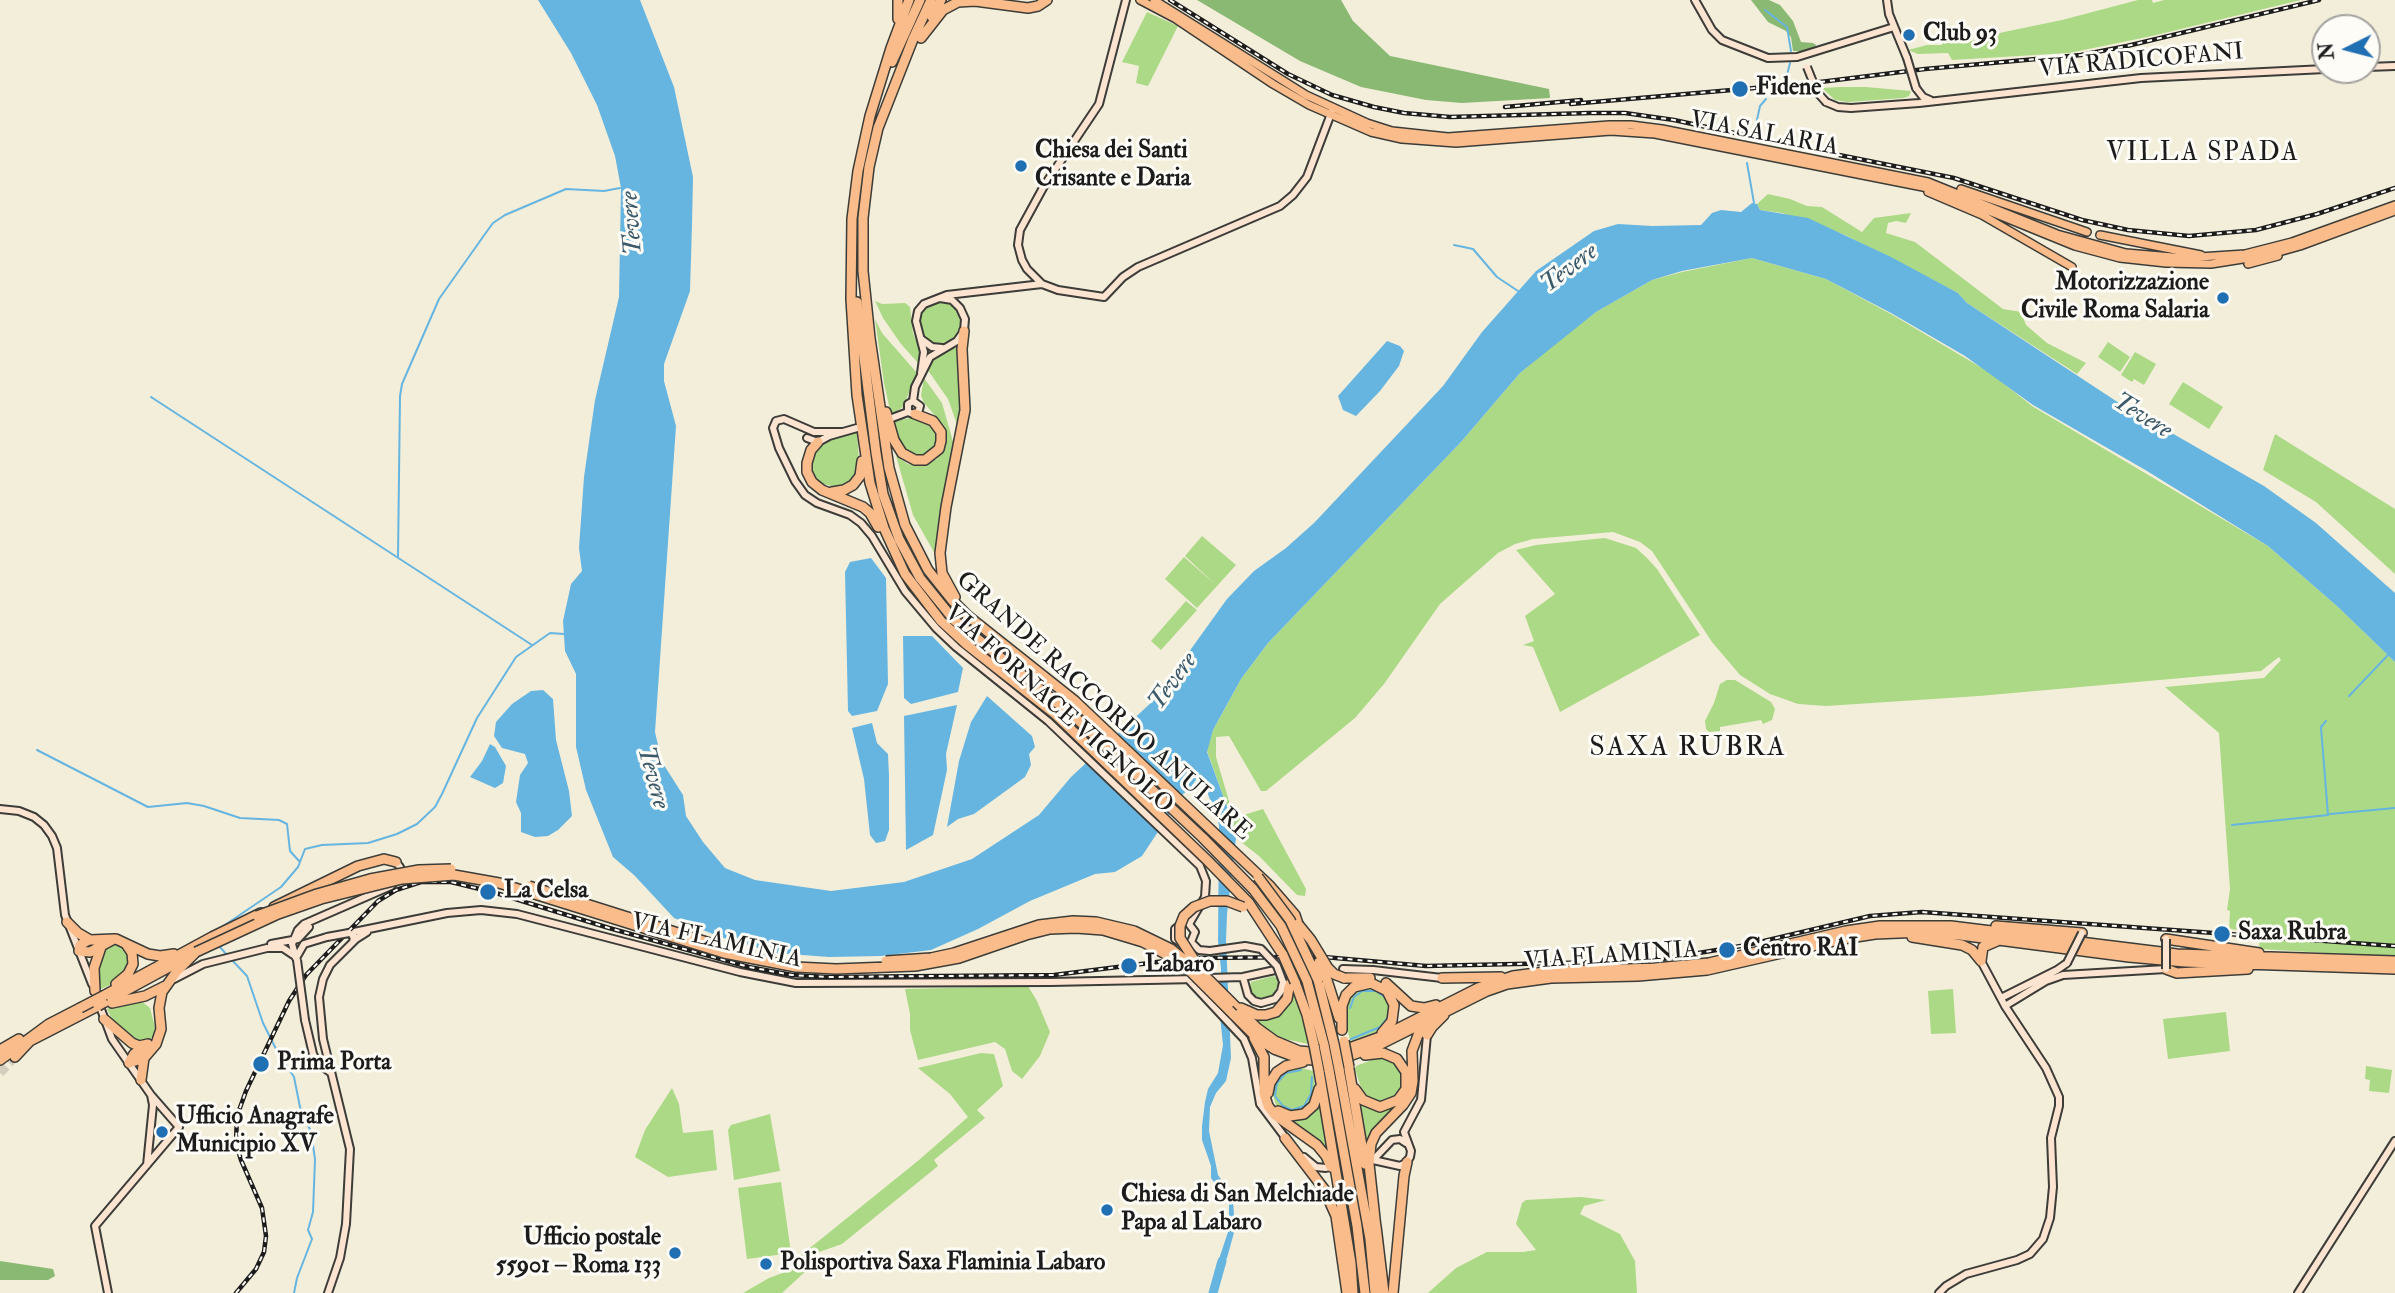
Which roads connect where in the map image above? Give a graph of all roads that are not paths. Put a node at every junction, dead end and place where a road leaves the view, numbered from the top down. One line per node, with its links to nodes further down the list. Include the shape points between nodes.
1 (898, 0): 17 (highway)
2 (909, 0): 17 (highway, GRANDE RACCORDO ANULARE)
3 (920, 0): 22 (highway, GRANDE RACCORDO ANULARE)
4 (931, 0): 21 (highway, GRANDE RACCORDO ANULARE)
5 (942, 0): 16 (highway, GRANDE RACCORDO ANULARE)
6 (1030, 0): 14 (highway)
7 (1047, 0): 14 (highway, via 1033,8)
8 (1055, 0): 14 (highway, via 1032,13)
9 (1126, 0): 38 (street, via 1096,110 1020,230 1019,253)
10 (1140, 0): 26 (main road, VIA SALARIA, via 1286,92)
11 (1154, 0): 26 (main road, VIA SALARIA)
12 (1695, 0): 18 (street, via 1714,32 1727,43 1765,58)
13 (1887, 0): 15 (street)
14 (1002, 3): 16 (highway, via 953,4)
15 (1894, 27): 18 (street); 20 (street, bridge)
16 (921, 38): 21 (highway, GRANDE RACCORDO ANULARE)
17 (891, 48): 22 (highway, GRANDE RACCORDO ANULARE)
18 (1797, 57): 25 (street, VIA RADICOFANI, bridge, via 1802,58 1816,90 1835,107)
19 (2311, 70): 23 (street, VIA RADICOFANI, via 2141,78)
20 (1917, 92): 23 (street); 24 (street); 25 (street)
21 (890, 96): 48 (highway, GRANDE RACCORDO ANULARE, via 872,152 862,228)
22 (874, 101): 34 (highway, GRANDE RACCORDO ANULARE, via 856,181)
23 (1935, 101): 24 (street, VIA RADICOFANI)
24 (1919, 103): 25 (street, VIA RADICOFANI)
25 (1907, 104)
26 (1331, 112): 27 (main road, VIA SALARIA, via 1377,134 1423,142 1644,132); 28 (main road, VIA SALARIA, via 1387,130 1433,137 1645,126); 39 (street, via 1307,177 1286,202 1138,267 1104,298)
27 (1916, 185): 33 (main road, VIA SALARIA, via 2075,246 2132,260 2211,264); 37 (main road, via 1986,217)
28 (1940, 185): 31 (main road); 35 (main road, VIA SALARIA, via 2107,249 2163,257)
29 (2395, 205): 35 (main road, VIA SALARIA, via 2287,244)
30 (2395, 211): 33 (main road, VIA SALARIA)
31 (2087, 232)
32 (2100, 235): 35 (main road)
33 (2294, 248): 36 (main road)
34 (852, 251): 57 (highway, GRANDE RACCORDO ANULARE, via 853,336); 126 (highway, GRANDE RACCORDO ANULARE, bridge, via 886,506 920,578 954,620 1063,707 1248,884 1280,926 1307,981)
35 (2219, 257)
36 (2248, 264)
37 (2072, 267)
38 (1035, 278): 39 (street); 40 (street)
39 (1042, 284): 40 (street)
40 (1010, 287): 41 (street)
41 (976, 292): 42 (street); 43 (street, via 965,298)
42 (938, 298): 43 (street, via 952,300); 45 (street, via 918,311)
43 (962, 311): 44 (street)
44 (964, 331): 46 (street); 61 (highway, via 965,410 940,558 947,584)
45 (920, 338): 46 (street, via 932,347); 47 (street, via 924,355)
46 (946, 347): 47 (street, via 931,356)
47 (921, 373): 49 (street)
48 (876, 380): 50 (highway, via 898,448 909,458 925,460 939,449 941,432 933,421); 61 (highway, GRANDE RACCORDO ANULARE, via 892,480 905,525 936,581)
49 (913, 401): 50 (street, via 908,404); 50 (street, via 921,408)
50 (911, 413): 51 (street)
51 (892, 418)
52 (797, 424): 54 (street, via 820,433); 55 (street); 62 (street, VIA FORNACE VIGNOLO, via 779,420 774,432 803,493 861,523 928,620 956,647)
53 (857, 428): 54 (street)
54 (843, 432): 56 (street)
55 (807, 438): 56 (street); 58 (street)
56 (818, 442): 58 (highway)
57 (863, 442): 59 (highway, via 862,471 856,481 844,490); 60 (highway, GRANDE RACCORDO ANULARE, via 877,510)
58 (807, 458): 59 (highway, via 812,482)
59 (829, 492): 60 (highway, via 870,513)
60 (905, 574): 62 (highway, GRANDE RACCORDO ANULARE, via 948,628)
61 (968, 616): 65 (highway, GRANDE RACCORDO ANULARE, via 1075,701)
62 (1052, 718): 70 (street, VIA FORNACE VIGNOLO, via 1203,870 1202,905); 74 (highway, GRANDE RACCORDO ANULARE, via 1231,884)
63 (0, 809): 68 (street, via 32,816 51,833)
64 (396, 862): 66 (highway, bridge, via 376,861 337,876); 67 (street, via 401,874 392,885)
65 (1258, 877): 69 (highway, bridge); 104 (highway, GRANDE RACCORDO ANULARE, bridge)
66 (257, 916): 88 (highway); 100 (highway, bridge, via 382,877 457,869 500,877 725,948 782,959 845,963 930,958 1032,927 1080,921 1142,934 1175,951)
67 (316, 918): 72 (street); 82 (street, via 303,925)
68 (67, 922): 81 (highway); 90 (street)
69 (1298, 924): 98 (highway, bridge, via 1328,968 1334,974); 104 (highway, bridge)
70 (1189, 925): 86 (street, via 1195,932); 86 (street, via 1180,924 1174,936 1180,943)
71 (1951, 926): 76 (highway); 94 (highway, VIA FLAMINIA, via 2140,951); 99 (highway, VIA FLAMINIA, via 1861,928 1689,965)
72 (309, 927): 78 (street, via 312,934); 82 (street)
73 (375, 928): 75 (street, VIA FLAMINIA); 85 (street); 103 (street, VIA FLAMINIA, via 457,911 508,912 764,978 813,984)
74 (1267, 929): 100 (highway, bridge, via 1249,911 1229,901 1210,901 1191,909 1181,920 1181,937); 105 (highway, GRANDE RACCORDO ANULARE, bridge, via 1283,955)
75 (349, 933): 78 (street, VIA FLAMINIA, bridge); 85 (street)
76 (2082, 933): 109 (street, bridge, via 2067,963)
77 (1875, 934): 83 (highway, VIA FLAMINIA, via 1931,933); 92 (highway, via 1959,944); 112 (highway, VIA FLAMINIA, via 1707,970 1522,981)
78 (324, 938): 91 (street, VIA FLAMINIA, via 303,945)
79 (114, 939): 81 (highway); 84 (highway); 87 (highway)
80 (2166, 939): 94 (highway, via 2228,947); 95 (street, bridge)
81 (90, 940): 90 (highway, via 81,944)
82 (293, 940): 89 (street); 91 (street)
83 (2005, 940): 92 (highway, via 1984,946); 94 (highway, VIA FLAMINIA, via 2150,960)
84 (125, 942): 88 (highway, via 158,956); 110 (highway, via 132,953 132,968)
85 (353, 942): 123 (street, via 322,980)
86 (1191, 942): 105 (street, bridge, via 1200,951 1261,949)
87 (101, 947): 90 (highway); 107 (highway, via 94,962)
88 (194, 948): 106 (highway); 110 (highway); 119 (highway, VIA FLAMINIA, bridge, via 321,899 402,879 454,875 499,883 732,956 811,968 934,963 1038,932 1103,930 1143,942 1173,958)
89 (256, 950): 91 (street, via 279,947); 106 (street, via 198,966)
90 (79, 951): 107 (street)
91 (296, 959): 124 (street, bridge)
92 (1981, 961): 109 (street)
93 (2395, 961): 94 (highway, VIA FLAMINIA)
94 (2285, 962): 95 (highway, via 2177,973); 96 (highway, VIA FLAMINIA)
95 (2166, 969): 113 (street, via 2063,975)
96 (2395, 969)
97 (1275, 970): 101 (street, VIA FLAMINIA)
98 (1344, 974): 102 (street, via 1384,971); 112 (highway, via 1387,984 1416,1007)
99 (1513, 976): 102 (highway); 112 (highway, VIA FLAMINIA, via 1485,985)
100 (1208, 977): 101 (street, VIA FLAMINIA); 103 (street, VIA FLAMINIA); 111 (highway, VIA FLAMINIA, bridge)
101 (1244, 977): 105 (street, via 1247,994 1258,1003 1276,999)
102 (1442, 978)
103 (1188, 979): 141 (street, via 1233,1025 1250,1051 1260,1104)
104 (1323, 980): 120 (highway); 126 (highway, GRANDE RACCORDO ANULARE)
105 (1289, 982): 111 (highway, via 1286,1002 1273,1013 1253,1014); 126 (highway, GRANDE RACCORDO ANULARE)
106 (167, 984): 108 (highway); 116 (highway)
107 (94, 991): 117 (street)
108 (135, 998): 110 (highway); 116 (highway, via 149,1002)
109 (2000, 998): 113 (street)
110 (102, 1002): 114 (highway, bridge)
111 (1232, 1003): 129 (highway, VIA FLAMINIA, via 1257,1028 1287,1047 1318,1054)
112 (1450, 1006): 115 (highway, VIA FLAMINIA); 121 (highway); 127 (highway, VIA FLAMINIA)
113 (2005, 1006): 159 (street, via 2046,1068 2060,1102 2051,1138 2050,1218 2034,1251 1966,1274)
114 (81, 1011): 118 (highway); 130 (highway, via 30,1041)
115 (1437, 1016): 129 (highway, VIA FLAMINIA); 150 (highway, via 1414,1044 1411,1093 1372,1141 1369,1164)
116 (159, 1018): 122 (highway)
117 (104, 1019): 125 (highway, via 130,1042); 134 (street)
118 (49, 1024): 128 (highway); 132 (highway)
119 (1244, 1026): 133 (highway, VIA FLAMINIA, via 1274,1049); 149 (highway, via 1262,1051 1268,1106 1325,1154)
120 (1342, 1030): 126 (highway); 127 (highway, via 1342,1006 1352,989 1371,983 1387,991 1394,1005 1392,1021)
121 (1427, 1035): 143 (street, via 1421,1100 1404,1132)
122 (159, 1037): 125 (highway); 131 (highway)
123 (323, 1039): 124 (street, via 317,1046); 135 (street)
124 (309, 1043): 135 (street, via 317,1062)
125 (148, 1044): 134 (highway)
126 (1329, 1044): 136 (highway, bridge); 136 (highway, GRANDE RACCORDO ANULARE, bridge)
127 (1362, 1045): 129 (highway)
128 (0, 1050)
129 (1352, 1052): 133 (highway, VIA FLAMINIA, via 1337,1060); 136 (highway, via 1393,1056 1408,1079 1402,1096 1393,1104 1374,1106)
130 (15, 1058)
131 (144, 1058): 134 (highway); 137 (highway)
132 (0, 1060)
133 (1311, 1061): 136 (highway, via 1276,1072 1269,1088 1272,1106 1286,1116 1307,1112)
134 (129, 1063): 137 (street)
135 (330, 1069): 152 (street, via 347,1131 350,1167 344,1238)
136 (1334, 1070): 149 (highway, GRANDE RACCORDO ANULARE); 150 (highway); 155 (highway, GRANDE RACCORDO ANULARE); 156 (highway, GRANDE RACCORDO ANULARE, via 1370,1239)
137 (141, 1080): 138 (street)
138 (150, 1093): 139 (street); 140 (street)
139 (167, 1112): 140 (street, via 157,1112); 147 (street, via 179,1127)
140 (151, 1120): 147 (street)
141 (1285, 1138): 148 (street, via 1312,1165); 153 (highway, via 1324,1189 1336,1216)
142 (2395, 1141): 160 (street)
143 (1406, 1143): 144 (street, via 1393,1139); 146 (street, via 1411,1151)
144 (1384, 1149): 145 (street); 145 (street, via 1373,1160)
145 (1388, 1162): 146 (street, via 1397,1166)
146 (1407, 1162): 158 (highway)
147 (146, 1166): 151 (street, via 95,1228)
148 (1326, 1168)
149 (1342, 1205): 154 (highway, GRANDE RACCORDO ANULARE)
150 (1376, 1228): 157 (highway)
151 (108, 1293)
152 (328, 1293)
153 (1347, 1293)
154 (1353, 1293)
155 (1365, 1293)
156 (1375, 1293)
157 (1384, 1293)
158 (1393, 1293)
159 (1940, 1293)
160 (2298, 1293)

